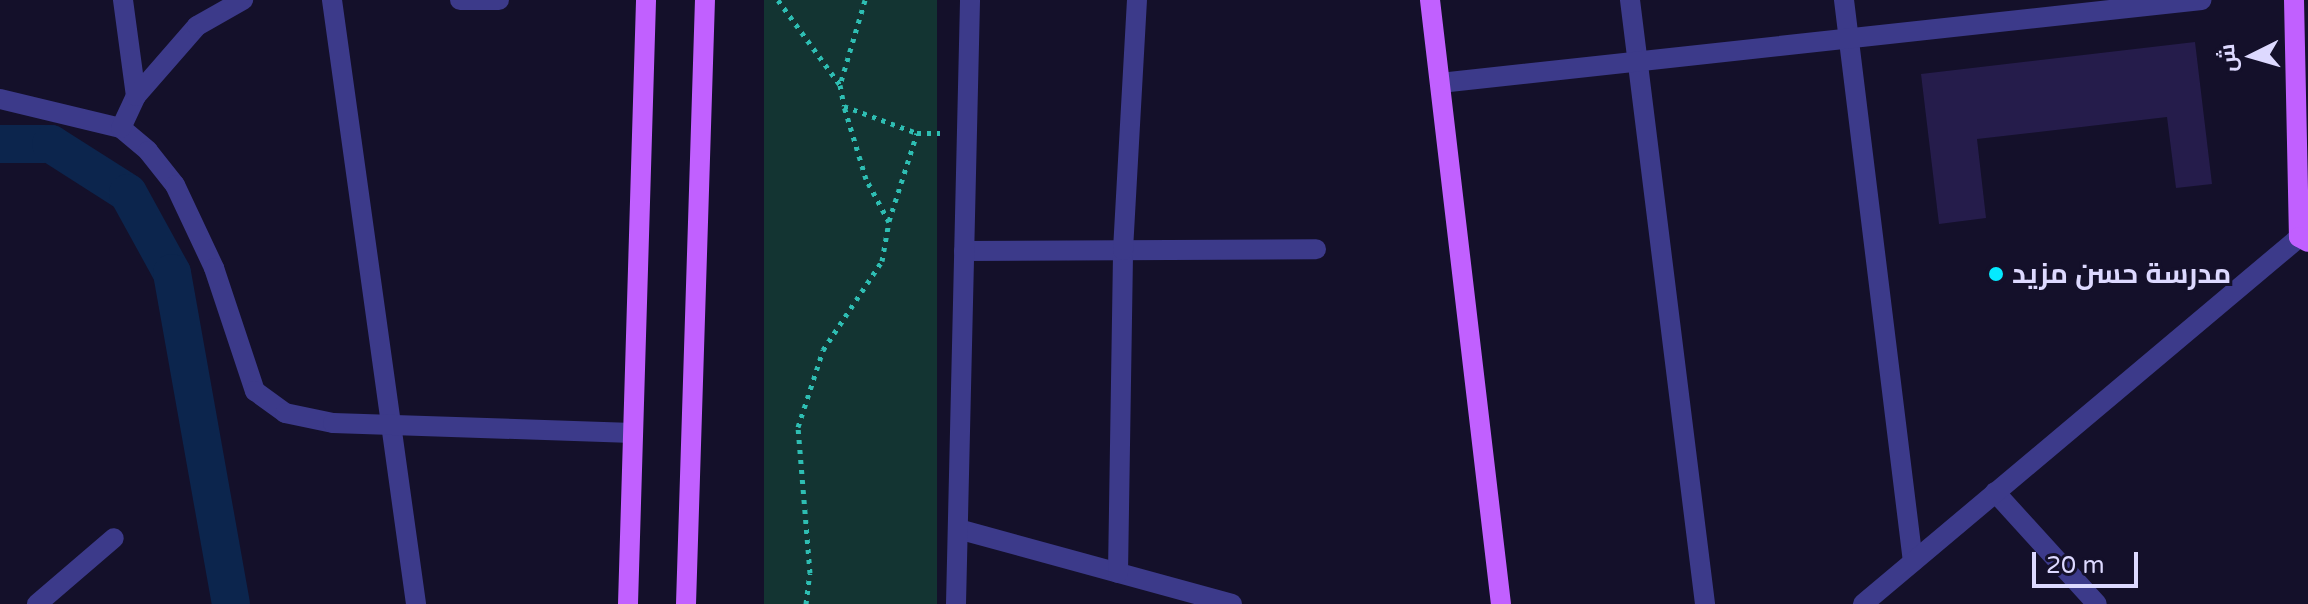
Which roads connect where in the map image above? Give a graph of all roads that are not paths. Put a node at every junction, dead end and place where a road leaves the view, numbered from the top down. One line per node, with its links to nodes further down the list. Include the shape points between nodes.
1 (123, 0): 19 (street)
2 (243, 0): 19 (street, via 197,26)
3 (332, 0): 26 (street)
4 (460, 0): 5 (street)
5 (499, 0)
6 (646, 0): 27 (main road)
7 (705, 0): 36 (main road)
8 (970, 0): 25 (street)
9 (1137, 0): 24 (street)
10 (1430, 0): 18 (main road)
11 (1630, 0): 17 (street)
12 (1844, 0): 16 (street)
13 (2201, 0): 15 (street)
14 (2294, 0): 22 (main road)
15 (2066, 7): 16 (street)
16 (1848, 39): 17 (street); 31 (street)
17 (1637, 61): 18 (street); 40 (street)
18 (1440, 83): 39 (main road)
19 (136, 96): 21 (street)
20 (0, 99): 21 (street)
21 (121, 128): 26 (street, via 175,185 214,268 255,391 285,413 333,423)
22 (2305, 237): 28 (street)
23 (1316, 249): 24 (street)
24 (1123, 250): 25 (street); 32 (street)
25 (964, 251): 29 (street)
26 (392, 426): 27 (street); 34 (street)
27 (633, 433): 35 (main road)
28 (1995, 492): 31 (street); 42 (street)
29 (958, 529): 32 (street); 37 (street)
30 (114, 538): 33 (street)
31 (1913, 562): 41 (street)
32 (1118, 573): 38 (street)
33 (37, 604)
34 (416, 604)
35 (628, 604)
36 (686, 604)
37 (956, 604)
38 (1232, 604)
39 (1501, 604)
40 (1705, 604)
41 (1863, 604)
42 (2097, 604)

